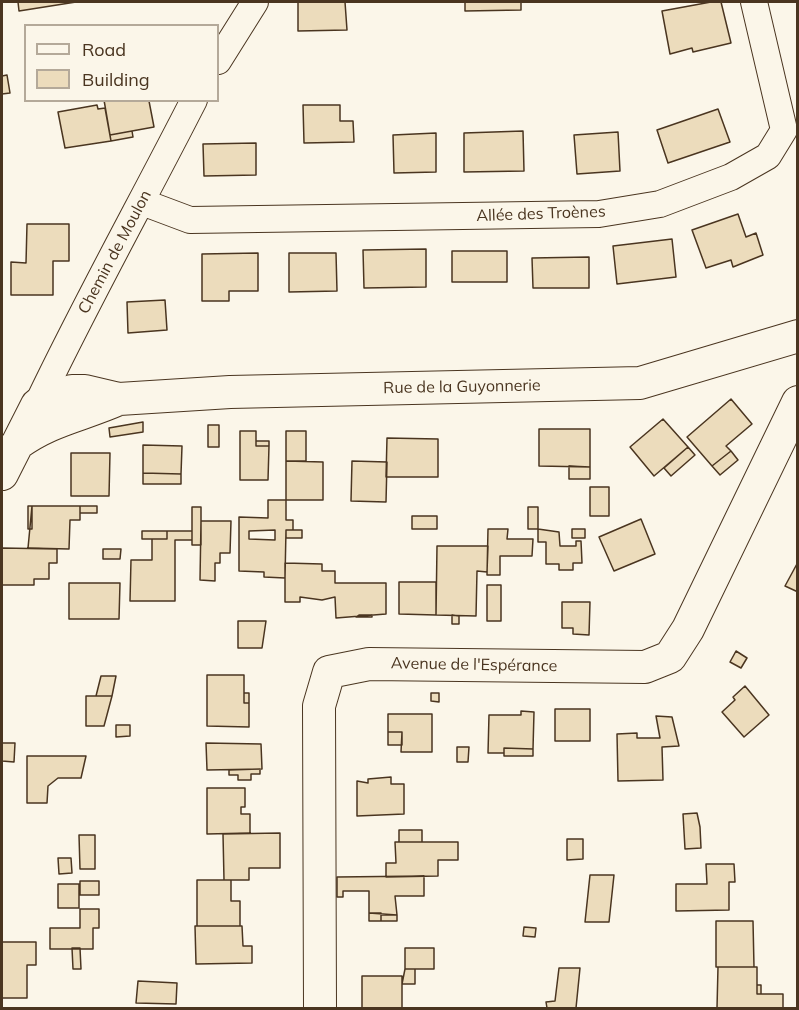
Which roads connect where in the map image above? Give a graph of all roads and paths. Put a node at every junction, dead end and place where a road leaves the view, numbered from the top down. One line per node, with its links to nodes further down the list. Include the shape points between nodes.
1 (255, 2): 3 (street)
2 (754, 2): 5 (street, Allée des Troènes, via 784,130 768,156 731,177 660,204 599,214 190,220)
3 (219, 59)
4 (193, 102): 5 (street, Chemin de Moulon)
5 (142, 202): 7 (street, Chemin de Moulon)
6 (798, 336): 9 (street, Rue de la Guyonnerie, via 640,382 230,392)
7 (61, 356): 8 (street); 11 (street, Chemin de Moulon)
8 (86, 391): 9 (street, Rue de la Guyonnerie); 11 (street, Rue de la Guyonnerie, via 49,397)
9 (119, 399): 11 (street, Rue de la Guyonnerie, via 37,430)
10 (798, 402): 13 (street, Avenue de l'Espérance, via 688,629 670,657 645,667 369,664 329,672 319,706)
11 (20, 428): 12 (street)
12 (2, 474)
13 (320, 1008)

